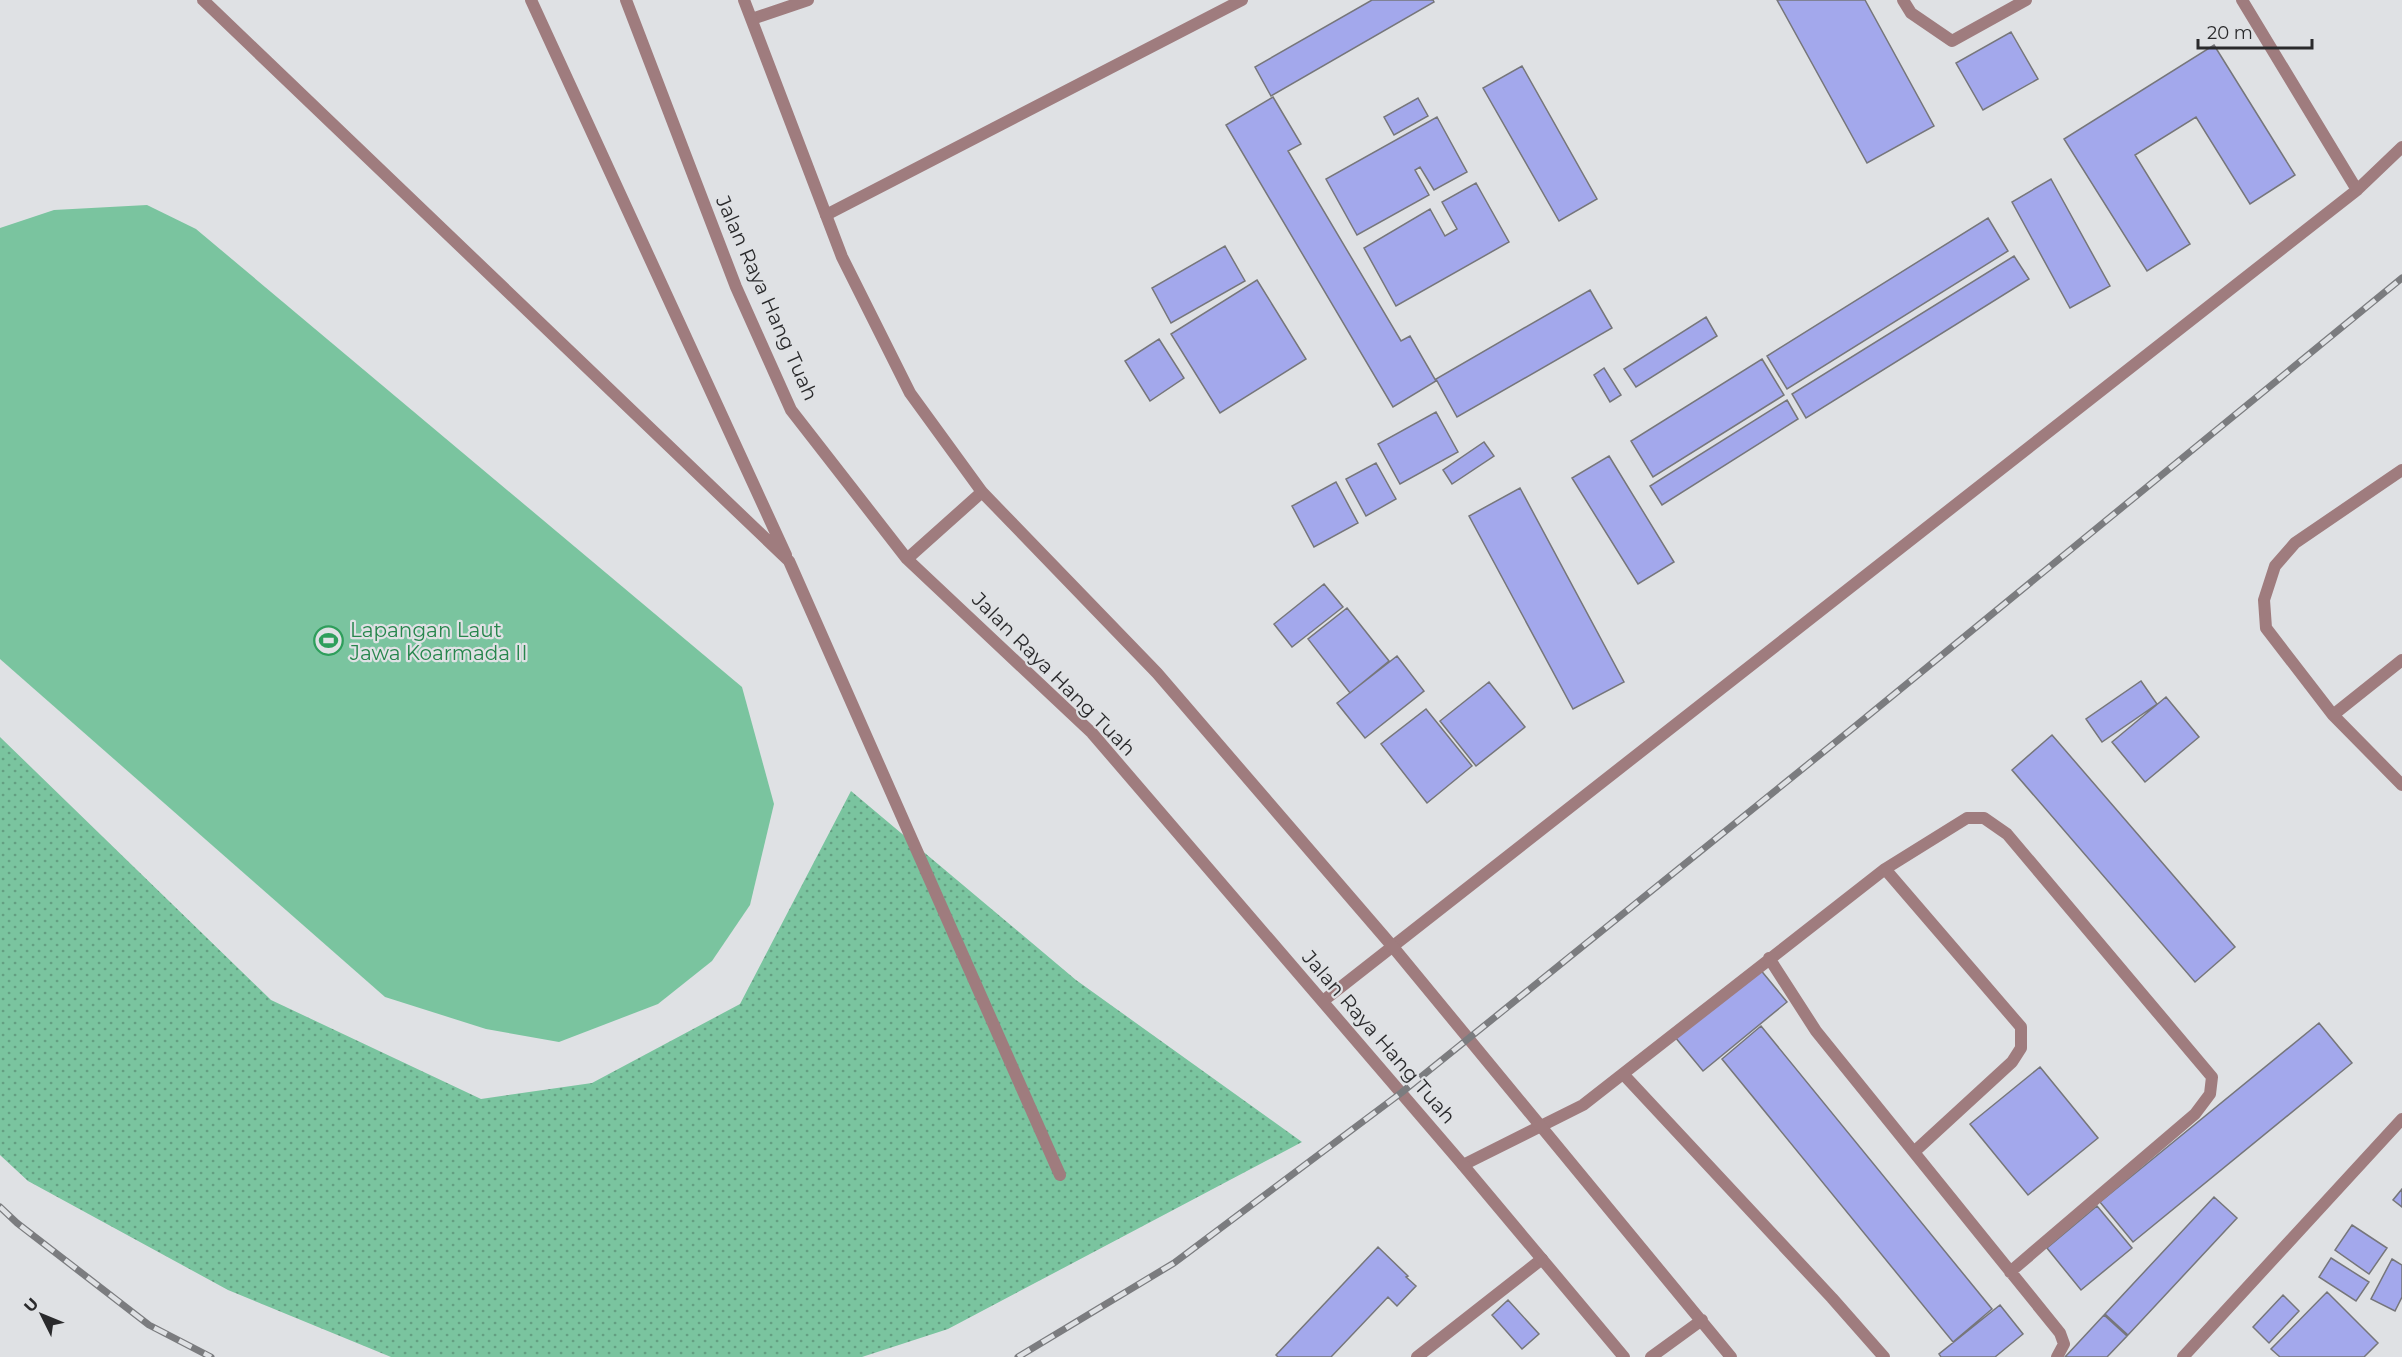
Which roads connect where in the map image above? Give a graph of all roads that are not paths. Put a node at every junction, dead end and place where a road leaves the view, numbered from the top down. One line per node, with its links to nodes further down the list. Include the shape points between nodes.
1 (203, 0): 17 (street)
2 (531, 0): 17 (street)
3 (626, 0): 16 (street, Jalan Raya Hang Tuah, via 736,287 791,410)
4 (744, 0): 10 (street)
5 (808, 0): 10 (street)
6 (1242, 0): 13 (street)
7 (1903, 0): 8 (street, via 1911,14 1952,41)
8 (2026, 0)
9 (2242, 0): 12 (street)
10 (752, 19): 13 (street)
11 (2402, 147): 12 (street)
12 (2356, 190): 22 (street)
13 (825, 215): 15 (street, via 910,393)
14 (2402, 470): 19 (street, via 2295,543 2276,566 2264,600 2266,628)
15 (981, 492): 16 (street); 22 (street, via 1157,673)
16 (907, 559): 24 (street, Jalan Raya Hang Tuah, via 1092,733)
17 (789, 561): 30 (street)
18 (2402, 660): 19 (street)
19 (2333, 716): 20 (street)
20 (2402, 785)
21 (1885, 869): 23 (street); 28 (street, via 2020,1027 2021,1048 2012,1062); 32 (street, via 1967,818 1984,818 2007,834 2212,1077 2210,1094 2195,1114)
22 (1393, 947): 24 (street); 27 (street)
23 (1769, 958): 25 (street); 28 (street, via 1816,1031)
24 (1323, 1001): 29 (street, Jalan Raya Hang Tuah)
25 (1624, 1075): 27 (street, via 1583,1105); 38 (street)
26 (2402, 1119): 40 (street)
27 (1543, 1126): 29 (street); 33 (street)
28 (1914, 1152): 32 (street)
29 (1463, 1165): 31 (street, Jalan Raya Hang Tuah)
30 (1060, 1175)
31 (1542, 1259): 34 (street); 35 (street, Jalan Raya Hang Tuah)
32 (2010, 1272): 39 (street, via 2060,1333 2064,1344)
33 (1702, 1320): 36 (street); 37 (street)
34 (1425, 1354)
35 (1624, 1357)
36 (1650, 1357)
37 (1731, 1357)
38 (1884, 1357)
39 (2057, 1357)
40 (2183, 1357)

